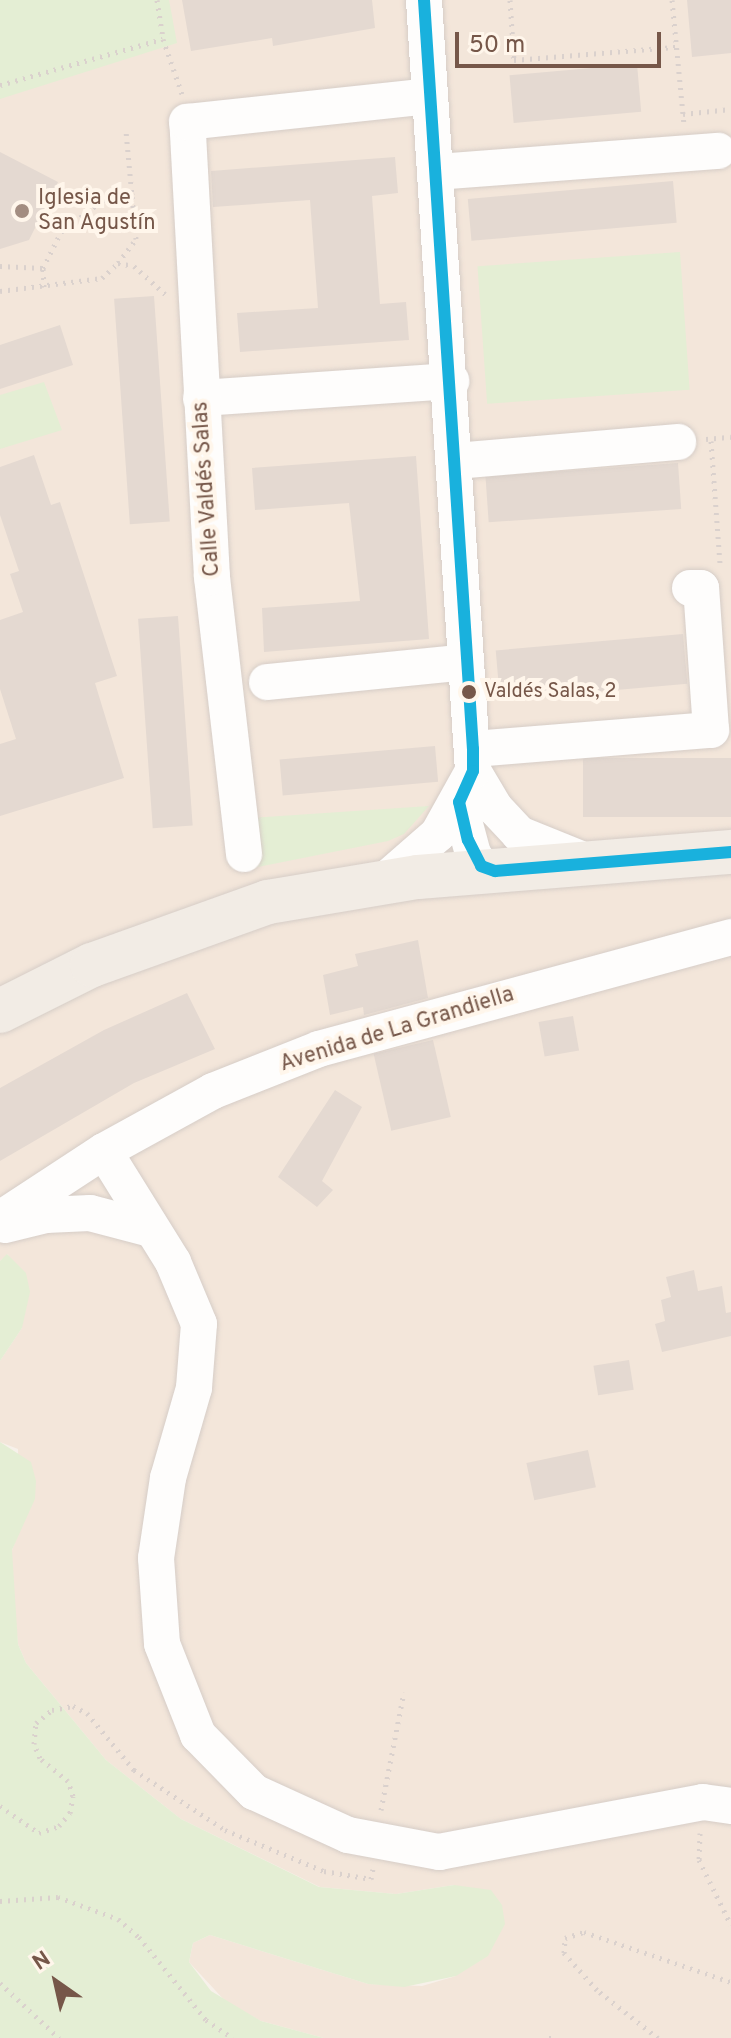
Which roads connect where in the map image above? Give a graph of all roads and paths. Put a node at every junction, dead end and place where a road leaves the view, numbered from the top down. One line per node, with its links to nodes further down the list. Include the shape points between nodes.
1 (157, 0): 5 (path)
2 (424, 0): 8 (street)
3 (510, 0): 6 (path, via 514,60)
4 (672, 0): 6 (path)
5 (163, 39): 7 (path); 11 (path)
6 (677, 47): 10 (path)
7 (0, 85)
8 (430, 96): 11 (street); 14 (street)
9 (731, 109): 10 (path)
10 (683, 114): 13 (path)
11 (187, 122): 21 (street, Calle Valdés Salas)
12 (126, 132): 15 (path)
13 (702, 152): 14 (street)
14 (436, 172): 22 (street)
15 (134, 192): 16 (path, via 136,239); 18 (path, via 103,200 76,218 61,232)
16 (118, 263): 19 (path, via 102,278); 21 (path, via 134,266 160,288)
17 (0, 266): 18 (path)
18 (43, 268): 19 (path)
19 (44, 287): 20 (path)
20 (0, 291)
21 (197, 336): 23 (street, Calle Valdés Salas)
22 (451, 381): 23 (street); 25 (street)
23 (201, 398): 32 (street, Calle Valdés Salas, via 212,577)
24 (678, 442): 25 (street)
25 (456, 461): 27 (street)
26 (690, 588): 29 (street, via 701,588 711,730)
27 (466, 662): 28 (street); 29 (street)
28 (267, 682)
29 (468, 774): 30 (street); 34 (street); 35 (street, via 438,834)
30 (495, 808): 33 (street, via 519,834); 34 (street)
31 (731, 852): 33 (main road)
32 (244, 854)
33 (589, 862): 34 (main road)
34 (480, 868): 35 (main road)
35 (383, 882): 37 (main road, via 219,915)
36 (731, 937): 38 (street, Avenida de La Grandiella, via 319,1049 213,1091)
37 (1, 1006)
38 (104, 1151): 39 (street, Avenida de La Grandiella); 41 (street)
39 (0, 1219)
40 (0, 1227): 41 (street, via 46,1215 90,1213)
41 (151, 1229): 42 (street, via 173,1262 199,1324 194,1388 168,1478 156,1558 162,1644 198,1735 254,1792 348,1835 439,1852)
42 (717, 1804): 44 (path, via 699,1860)
43 (0, 1901): 48 (path, via 58,1897 118,1919 139,1937 206,2020)
44 (731, 1925)
45 (731, 1982): 49 (path, via 584,1932 565,1938 564,1953 597,1990)
46 (0, 1983): 47 (path)
47 (59, 2038)
48 (233, 2038)
49 (658, 2038)

